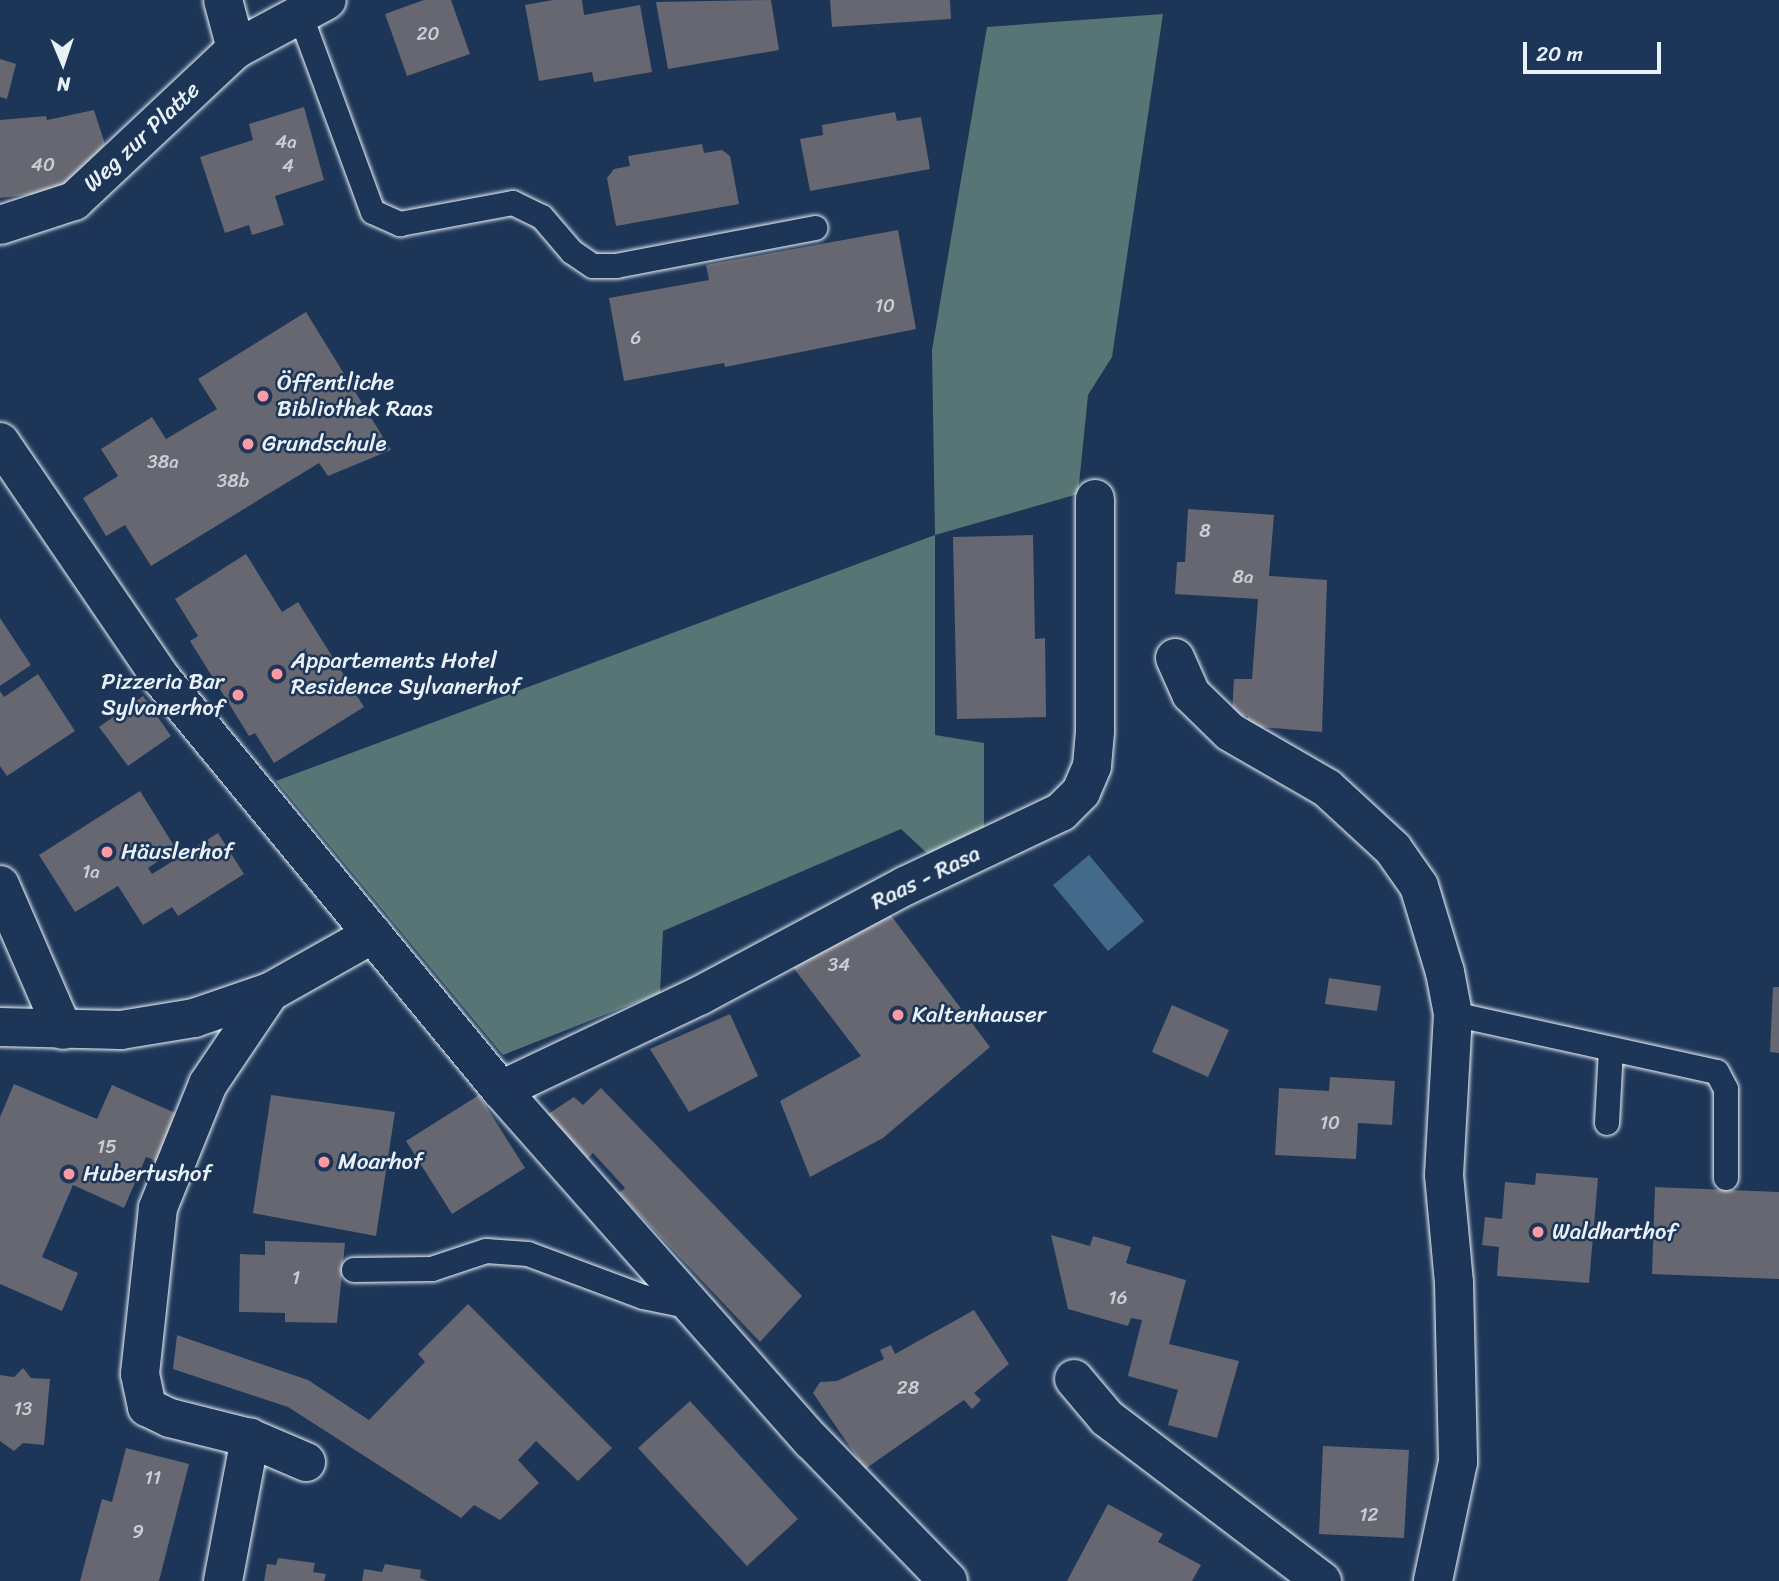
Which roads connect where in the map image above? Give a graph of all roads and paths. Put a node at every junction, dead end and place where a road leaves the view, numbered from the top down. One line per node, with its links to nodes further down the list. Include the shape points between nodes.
1 (223, 0): 3 (street)
2 (313, 7): 3 (street, Weg zur Platte); 5 (lane, via 373,212 400,224 513,203 542,217 572,252 593,266 616,266)
3 (236, 50): 4 (street, Weg zur Platte, via 74,201)
4 (0, 225)
5 (815, 228)
6 (0, 443): 10 (street, via 161,678)
7 (1095, 499): 16 (street, Raas - Rasa, via 1095,732 1092,766 1075,799 1061,812 905,886 699,996)
8 (1175, 658): 12 (street, via 1191,694 1230,732 1327,788 1393,849 1419,886)
9 (0, 885): 14 (street)
10 (373, 934): 11 (street); 16 (street)
11 (271, 992): 14 (street, via 194,1018 121,1030); 22 (street, via 208,1084 158,1208 140,1374 147,1407 170,1418)
12 (1453, 1014): 15 (lane); 27 (street, via 1444,1175 1454,1283 1458,1462)
13 (0, 1027): 14 (street)
14 (63, 1030)
15 (1611, 1049): 17 (lane); 18 (lane, via 1717,1072 1726,1089)
16 (501, 1090): 20 (street)
17 (1607, 1123)
18 (1726, 1178)
19 (355, 1270): 20 (lane, via 432,1269 486,1251 528,1254 643,1297)
20 (693, 1307): 25 (street, via 812,1441)
21 (1074, 1379): 26 (street, via 1107,1418)
22 (250, 1437): 23 (street); 24 (street)
23 (306, 1462)
24 (223, 1581)
25 (948, 1581)
26 (1322, 1581)
27 (1433, 1581)

